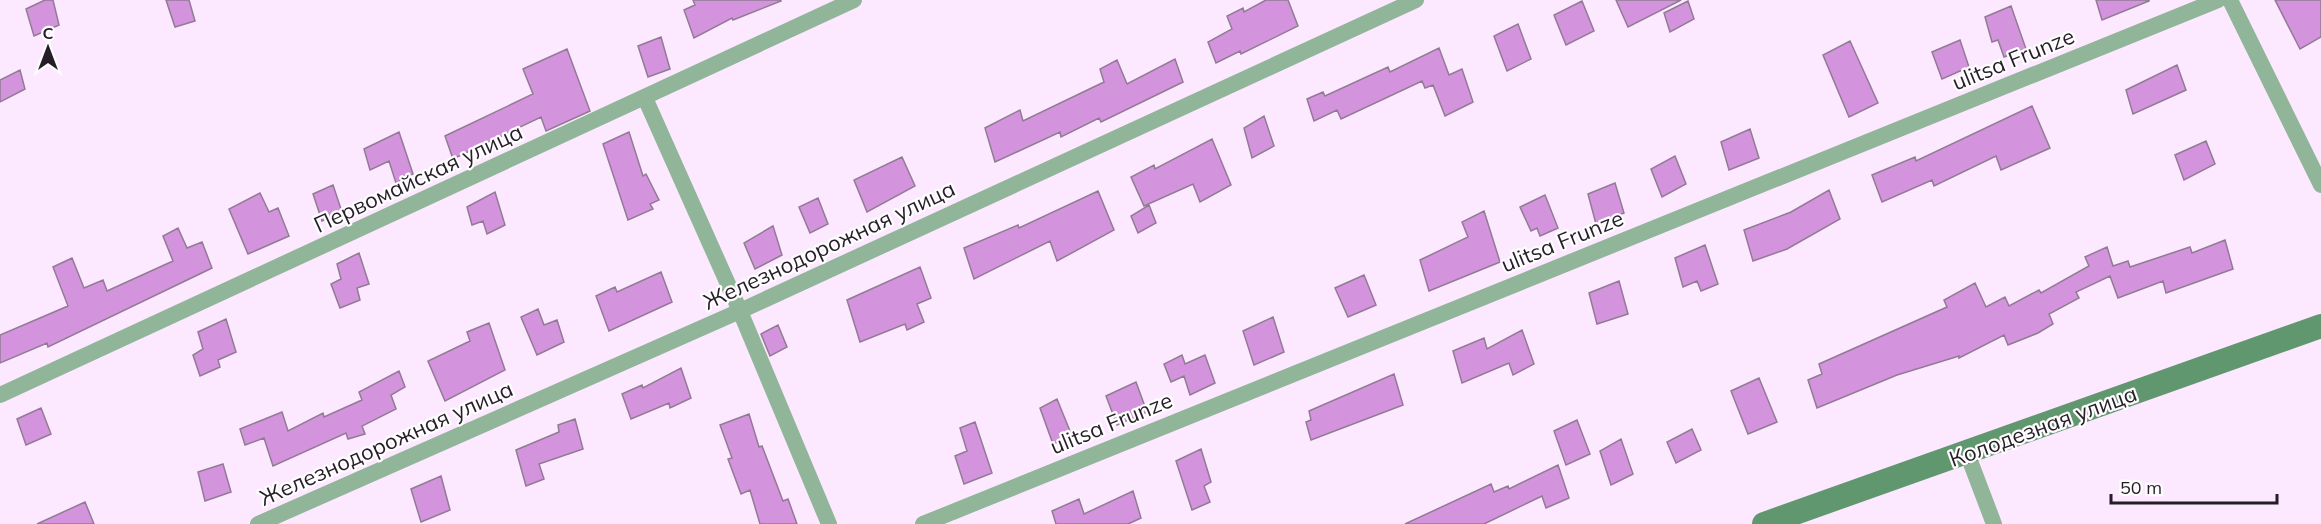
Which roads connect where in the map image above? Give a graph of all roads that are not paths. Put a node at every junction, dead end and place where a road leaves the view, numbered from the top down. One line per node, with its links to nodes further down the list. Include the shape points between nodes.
1 (854, 0): 5 (street, Первомайская улица)
2 (1416, 0): 8 (street, Железнодорожная улица)
3 (2218, 0): 14 (street, ulitsa Frunze)
4 (2230, 0): 6 (street)
5 (645, 98): 8 (street); 10 (street, Первомайская улица)
6 (2315, 159): 7 (street)
7 (2321, 185)
8 (740, 311): 12 (street, Железнодорожная улица); 13 (street)
9 (2321, 326): 11 (main road, Колодезная улица)
10 (0, 395)
11 (1967, 453): 15 (main road, Колодезная улица); 16 (street)
12 (258, 524)
13 (829, 524)
14 (923, 524)
15 (1764, 524)
16 (1994, 524)

